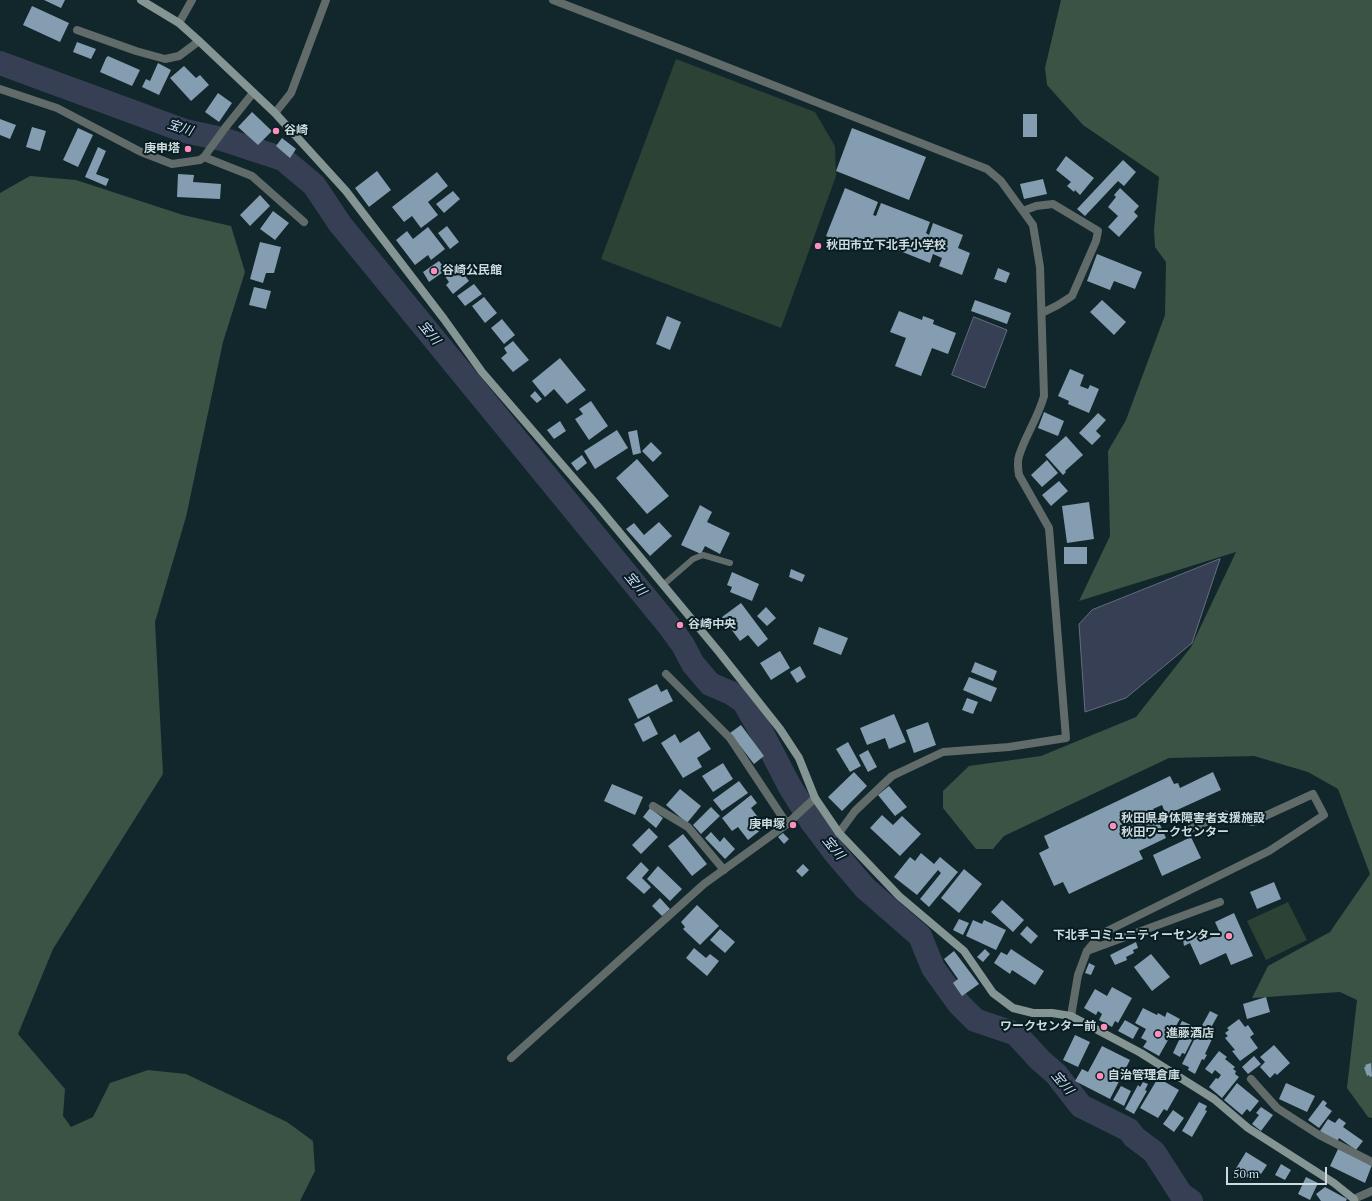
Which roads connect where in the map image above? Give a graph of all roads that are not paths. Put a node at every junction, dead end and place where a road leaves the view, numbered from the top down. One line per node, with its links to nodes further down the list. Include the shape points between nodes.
1 (141, 0): 5 (street)
2 (192, 0): 5 (street)
3 (326, 0): 10 (street, via 291,93)
4 (553, 0): 12 (street, via 987,169 1001,181)
5 (179, 23): 7 (street)
6 (77, 30): 7 (street, via 165,59 179,56)
7 (199, 41): 9 (street)
8 (0, 89): 11 (street, via 57,108 141,152 172,164 200,160)
9 (253, 93): 10 (street); 11 (street)
10 (275, 113): 16 (street, via 346,191 482,372)
11 (204, 157): 13 (street, via 252,176)
12 (1023, 211): 14 (street, via 1033,225 1040,267); 14 (street, via 1053,204 1098,231 1072,296)
13 (304, 222)
14 (1042, 313): 22 (street, via 1044,396 1018,457 1018,467 1019,475 1050,528 1066,738 1009,747 943,752 892,776 854,811)
15 (730, 563): 16 (lane, via 703,555 692,559)
16 (663, 585): 18 (street, via 780,729 799,758)
17 (666, 674): 20 (street, via 730,738)
18 (812, 801): 20 (street); 22 (street)
19 (653, 806): 23 (street, via 688,827)
20 (787, 824): 23 (street)
21 (1185, 831): 25 (street, via 1224,814 1252,822 1312,794 1324,815 1269,851 1101,934)
22 (839, 833): 26 (street, via 899,896 964,951 993,994 1013,1008 1033,1013)
23 (724, 870): 27 (street, via 704,884)
24 (1220, 902): 25 (street)
25 (1087, 951): 26 (street, via 1078,975)
26 (1071, 1016): 31 (street, via 1141,1053 1214,1099 1248,1128 1334,1183)
27 (511, 1058)
28 (1252, 1079): 29 (street, via 1277,1108 1318,1135)
29 (1372, 1162)
30 (1372, 1191): 31 (street)
31 (1354, 1200)

